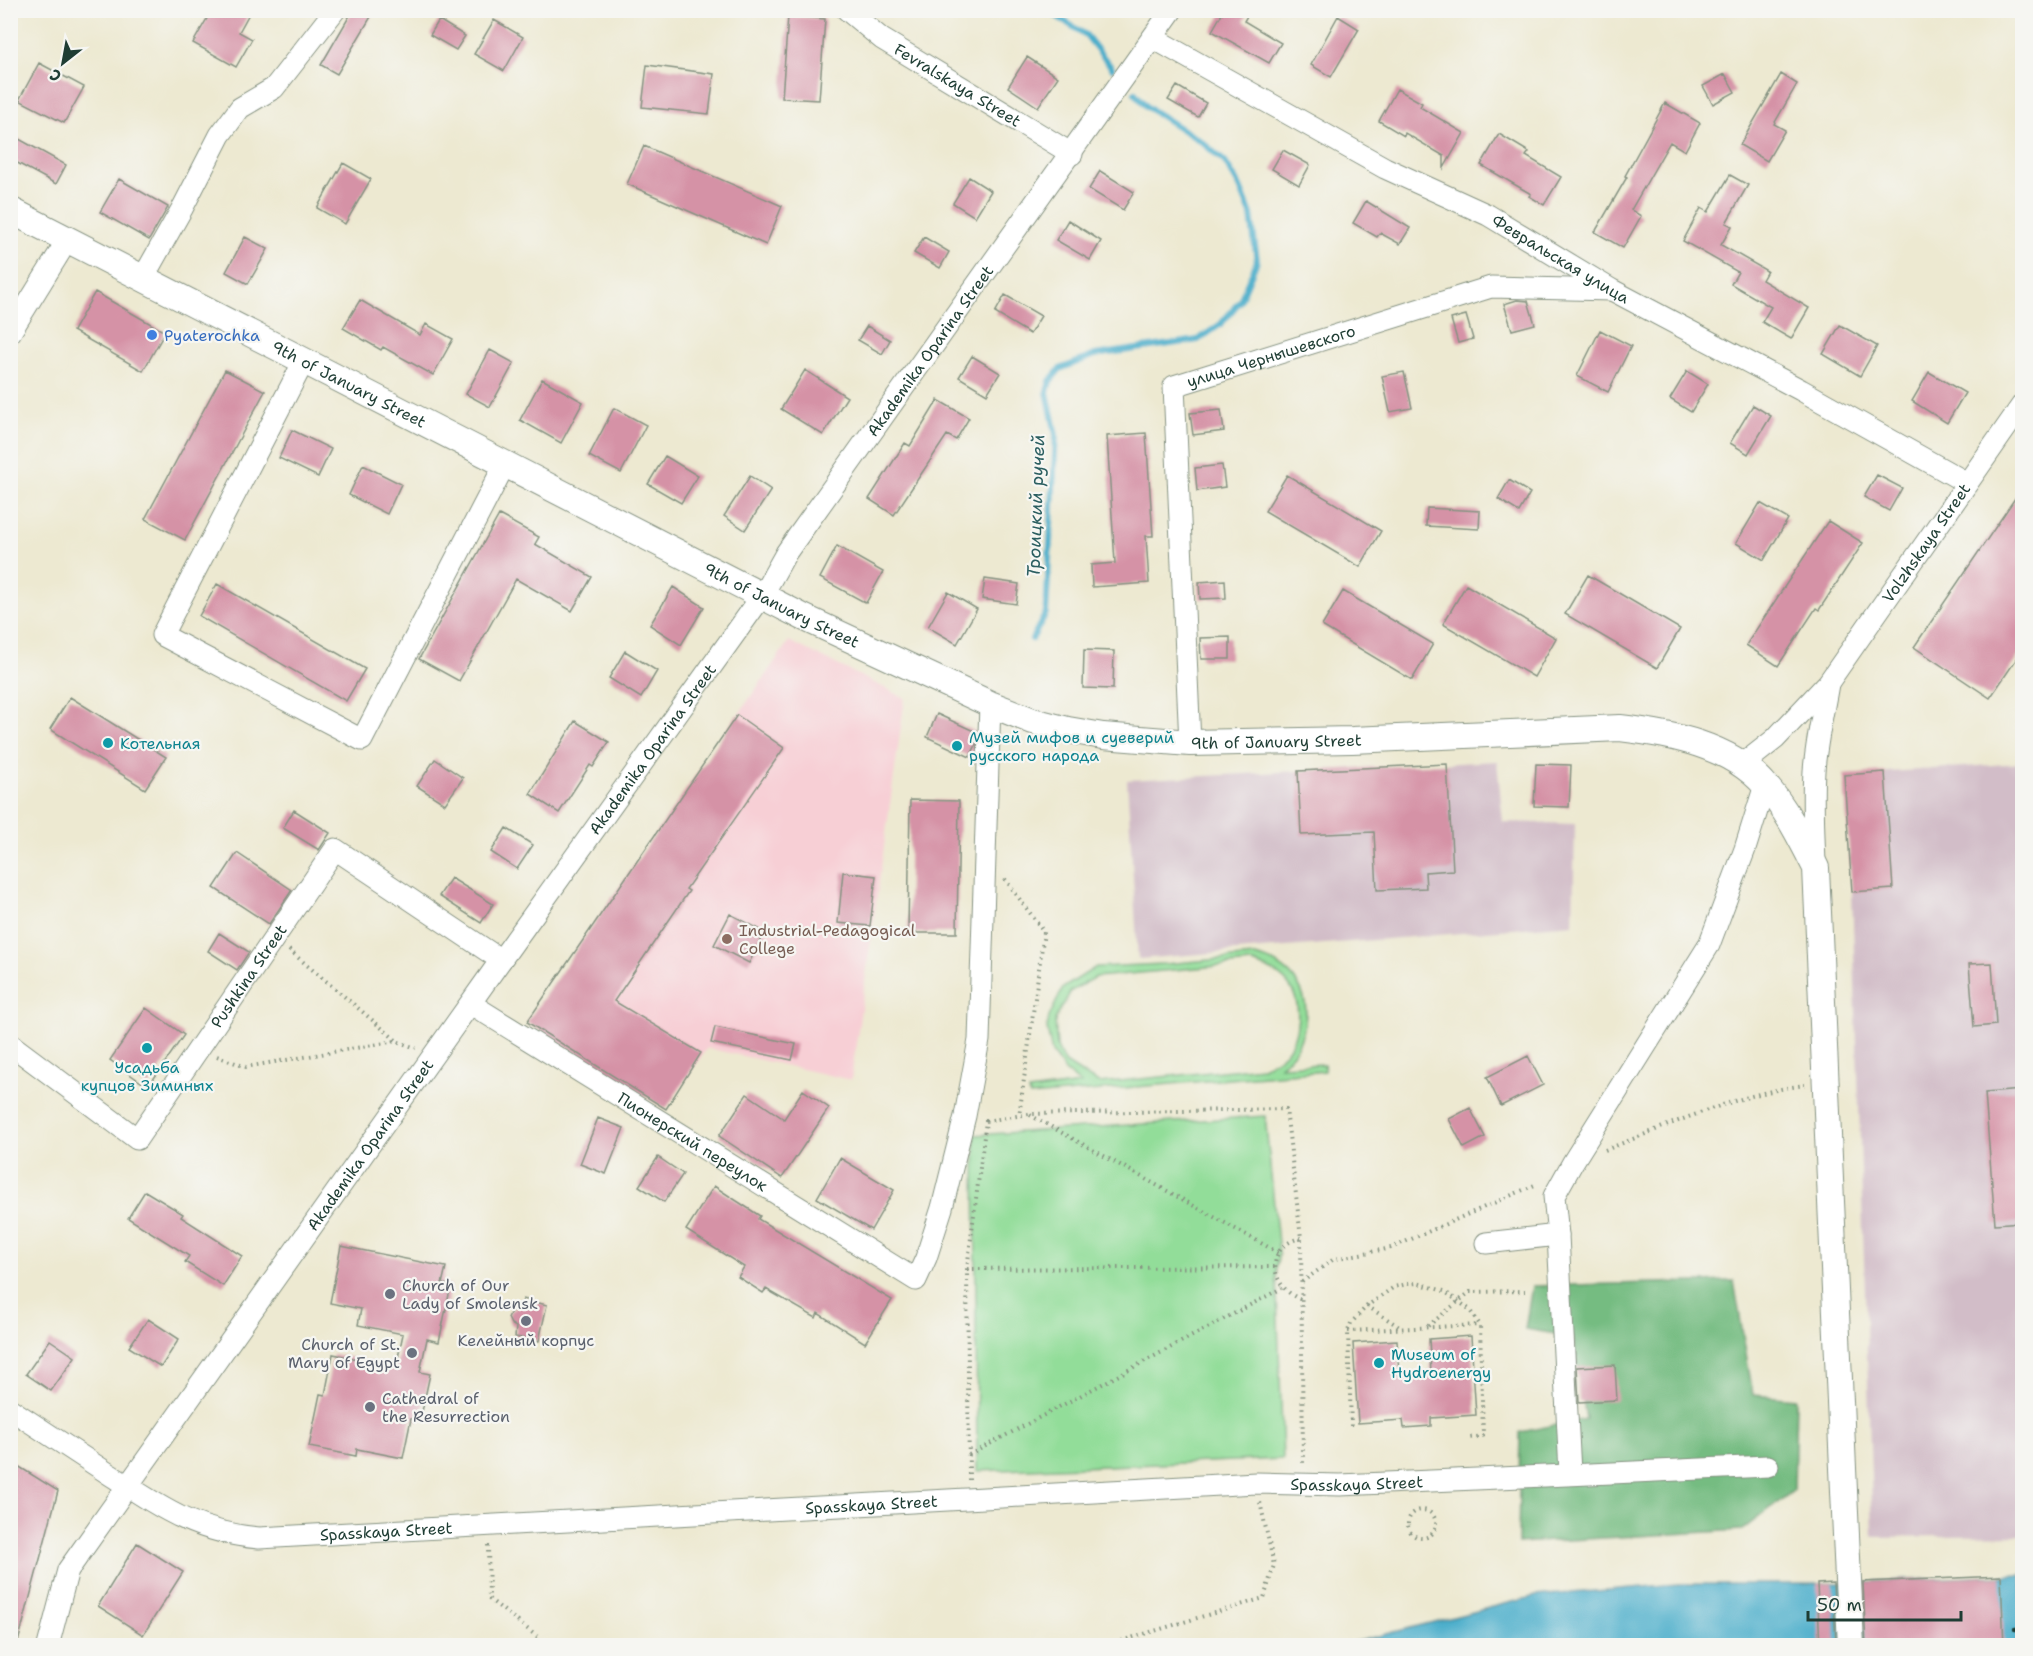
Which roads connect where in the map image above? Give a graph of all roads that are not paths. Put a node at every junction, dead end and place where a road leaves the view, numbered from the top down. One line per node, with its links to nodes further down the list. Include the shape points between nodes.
1 (335, 10): 8 (street, via 274,88 240,108 220,135)
2 (848, 10): 5 (street, Fevralskaya Street, via 882,39)
3 (1172, 10): 4 (street, Akademika Oparina Street)
4 (1153, 38): 5 (street, Akademika Oparina Street); 9 (street, Февральская улица, via 1385,168 1488,215)
5 (1072, 154): 15 (street, Akademika Oparina Street, via 786,553)
6 (10, 210): 7 (main road, 9th of January Street)
7 (68, 239): 8 (main road, 9th of January Street); 10 (street)
8 (143, 278): 11 (main road, 9th of January Street)
9 (1612, 290): 14 (street, Февральская улица); 18 (street, улица Чернышевского, via 1491,287 1174,386)
10 (10, 333)
11 (304, 361): 13 (main road, 9th of January Street); 13 (street, via 162,635 362,740)
12 (2022, 405): 14 (street, Volzhskaya Street)
13 (505, 464): 15 (main road, 9th of January Street)
14 (1967, 483): 16 (street, Volzhskaya Street)
15 (762, 596): 17 (main road, 9th of January Street); 22 (street, Akademika Oparina Street)
16 (1828, 683): 19 (street, Volzhskaya Street, via 1775,739); 21 (street, via 1814,771)
17 (990, 704): 18 (main road, 9th of January Street, via 1068,730); 23 (street, Пионерский переулок, via 979,1040 942,1208 916,1280)
18 (1190, 743): 19 (main road, 9th of January Street, via 1620,728 1662,733 1708,747)
19 (1742, 765): 20 (main road, 9th of January Street)
20 (1765, 784): 21 (main road, 9th of January Street, via 1791,821); 25 (street, via 1709,945 1554,1196)
21 (1816, 868): 32 (main road)
22 (501, 960): 23 (street, Akademika Oparina Street); 24 (street, Pushkina Street, via 335,849 136,1139)
23 (471, 1004): 30 (street, Akademika Oparina Street)
24 (10, 1044)
25 (1558, 1235): 26 (street); 29 (street)
26 (1486, 1243)
27 (10, 1409): 30 (street, Spasskaya Street)
28 (1768, 1466): 29 (street, Spasskaya Street)
29 (1570, 1473): 30 (street, Spasskaya Street, via 1351,1484 1256,1483 259,1538 204,1528 168,1512)
30 (127, 1485): 31 (street, Akademika Oparina Street, via 68,1570)
31 (48, 1646)
32 (1851, 1646)

